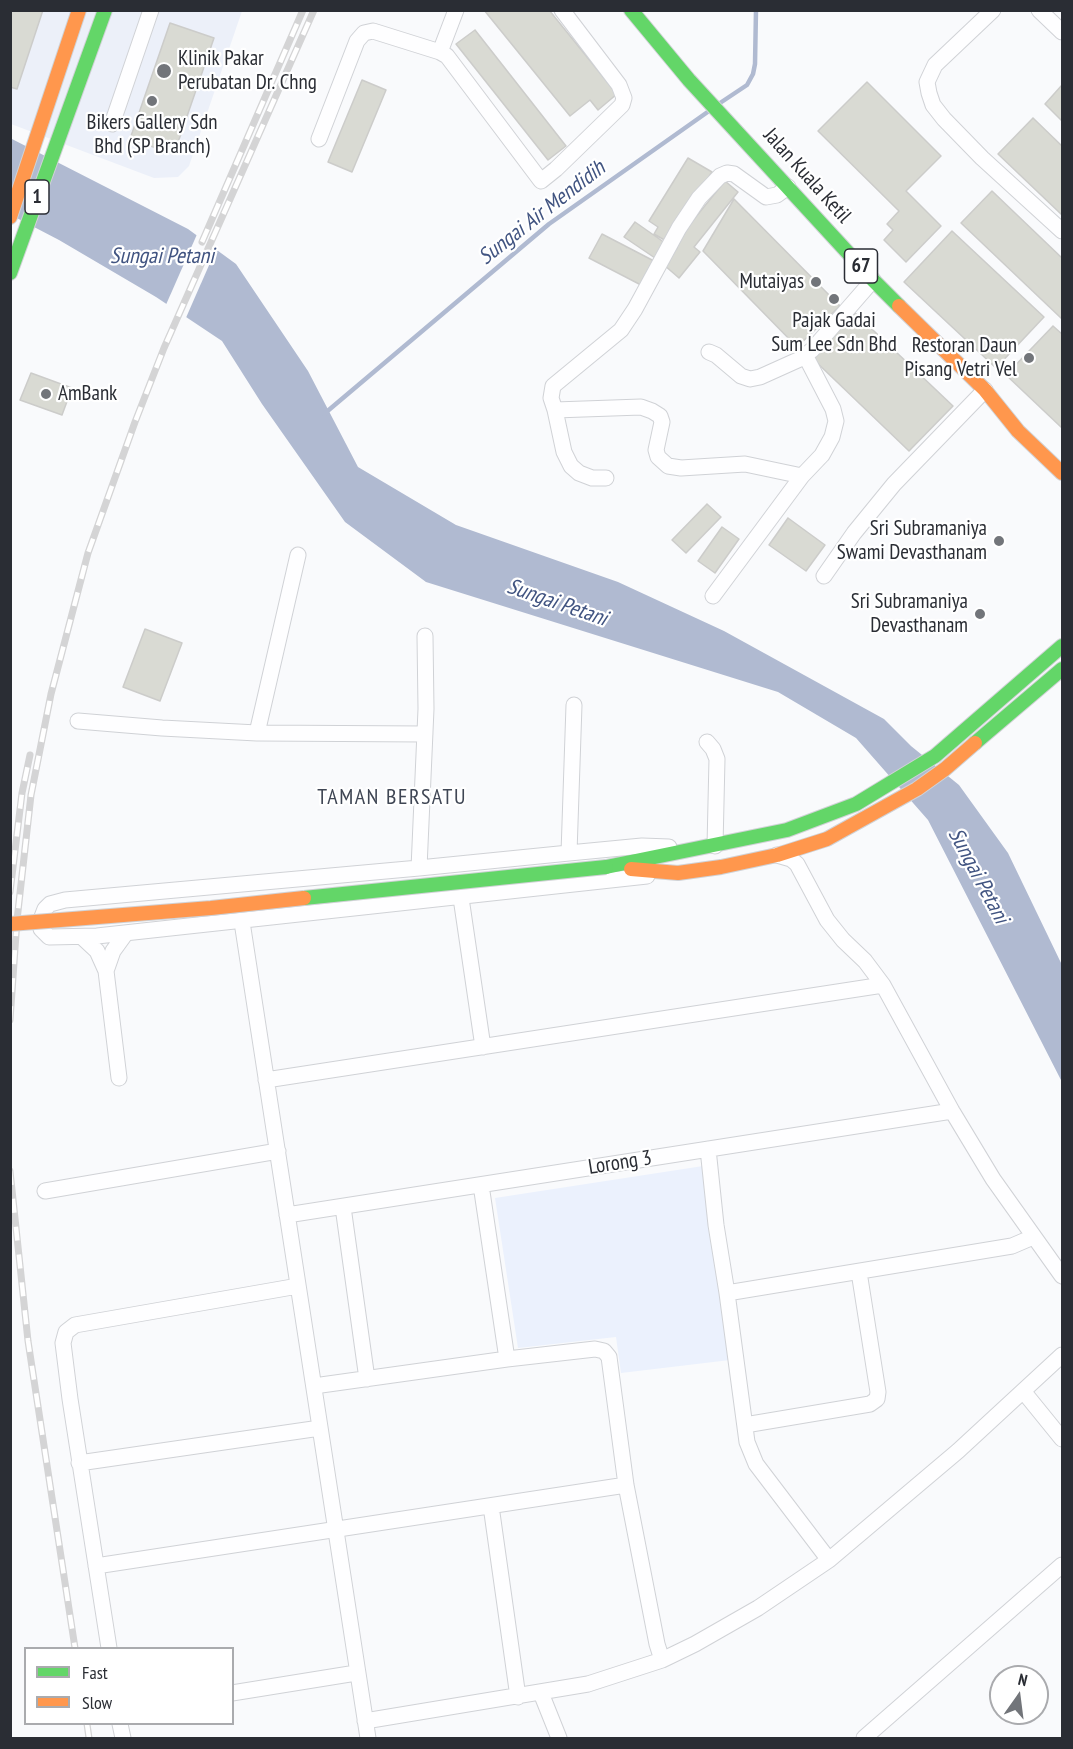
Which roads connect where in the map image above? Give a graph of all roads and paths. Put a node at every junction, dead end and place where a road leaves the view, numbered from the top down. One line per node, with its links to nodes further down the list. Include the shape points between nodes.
1 (69, 10): 11 (street)
2 (79, 10): 11 (street, 1)
3 (105, 10): 18 (street, 1)
4 (151, 10): 13 (street)
5 (456, 10): 12 (street)
6 (562, 10): 12 (street, via 619,85 624,98 622,105 541,181 453,62)
7 (631, 10): 15 (street, Jalan Kuala Ketil / 67, via 689,80)
8 (993, 10): 17 (street, via 935,65 927,82 928,93 944,119)
9 (1039, 10): 10 (street)
10 (1062, 32)
11 (69, 41): 16 (street, 1)
12 (440, 52): 14 (street, via 373,31 364,33 357,41)
13 (112, 124)
14 (319, 139)
15 (788, 187): 19 (street, Jalan Kuala Ketil / 67); 23 (street, via 766,197 742,178 727,173 711,184 679,228 621,330 553,386)
16 (10, 217)
17 (1062, 231)
18 (10, 273)
19 (873, 280): 21 (street); 22 (street, Jalan Kuala Ketil / 67)
20 (709, 352): 21 (street, via 750,379)
21 (805, 355): 26 (street, via 836,421 822,455)
22 (985, 390): 24 (street, Jalan Kuala Ketil / 67); 25 (street, Jalan Kuala Ketil / 67, via 1018,431); 29 (street, via 894,484)
23 (555, 410): 26 (street, via 641,407 660,416 656,450 668,466 745,464); 27 (street, via 571,466 592,478)
24 (1037, 430)
25 (1062, 473)
26 (802, 476): 30 (street)
27 (606, 478)
28 (298, 555): 36 (street)
29 (824, 576)
30 (713, 596)
31 (425, 636): 37 (street)
32 (1062, 646): 39 (street, via 935,756 856,804 787,830)
33 (1062, 669): 42 (street, via 917,789 827,839)
34 (574, 705): 41 (street)
35 (78, 721): 36 (street)
36 (257, 733): 37 (street)
37 (425, 734): 44 (street)
38 (706, 742): 39 (street, via 717,759)
39 (715, 846): 40 (street)
40 (692, 850): 41 (street, via 642,846); 43 (street)
41 (569, 853): 44 (street)
42 (777, 855): 45 (street); 52 (street, via 797,864 827,920)
43 (606, 867): 45 (street); 48 (street, bridge, via 211,908)
44 (419, 868): 50 (street, via 65,900 45,909 40,922 44,934)
45 (678, 873): 46 (street)
46 (461, 898): 47 (street); 53 (street)
47 (242, 921): 49 (street); 55 (street)
48 (10, 924)
49 (126, 933): 50 (street); 51 (street, via 113,951)
50 (82, 937): 51 (street, via 97,951)
51 (106, 971): 54 (street)
52 (883, 986): 53 (street); 56 (street)
53 (483, 1047): 55 (street)
54 (119, 1078)
55 (266, 1080): 58 (street)
56 (952, 1111): 57 (street, Lorong 3); 63 (street)
57 (708, 1149): 59 (street, Lorong 3); 67 (street)
58 (278, 1151): 60 (street); 62 (street)
59 (481, 1185): 61 (street, Lorong 3); 69 (street)
60 (45, 1191)
61 (342, 1207): 62 (street, Lorong 3); 70 (street)
62 (287, 1215): 66 (street)
63 (1033, 1237): 64 (street, via 1012,1246); 65 (street)
64 (859, 1272): 67 (street); 73 (street, via 877,1399 870,1404)
65 (1062, 1276)
66 (298, 1286): 71 (street); 76 (street, via 75,1325 66,1332 63,1343)
67 (727, 1293): 73 (street)
68 (1062, 1355): 72 (street)
69 (507, 1359): 70 (street); 77 (street, via 604,1351 609,1357)
70 (367, 1379): 71 (street)
71 (314, 1386): 74 (street)
72 (1023, 1391): 75 (street); 80 (street)
73 (745, 1425): 80 (street, via 756,1464)
74 (320, 1428): 76 (street); 79 (street)
75 (1062, 1439)
76 (79, 1463): 82 (street)
77 (626, 1485): 78 (street); 84 (street)
78 (491, 1506): 79 (street); 88 (street)
79 (334, 1528): 82 (street); 85 (street)
80 (829, 1560): 84 (street, via 758,1608)
81 (1062, 1565): 92 (street)
82 (96, 1566): 83 (street)
83 (109, 1647)
84 (662, 1660): 87 (street, via 588,1684)
85 (357, 1673): 86 (street); 89 (street)
86 (234, 1693)
87 (541, 1693): 88 (street); 91 (street)
88 (518, 1697): 89 (street)
89 (365, 1721): 90 (street)
90 (368, 1738)
91 (558, 1738)
92 (864, 1738)

